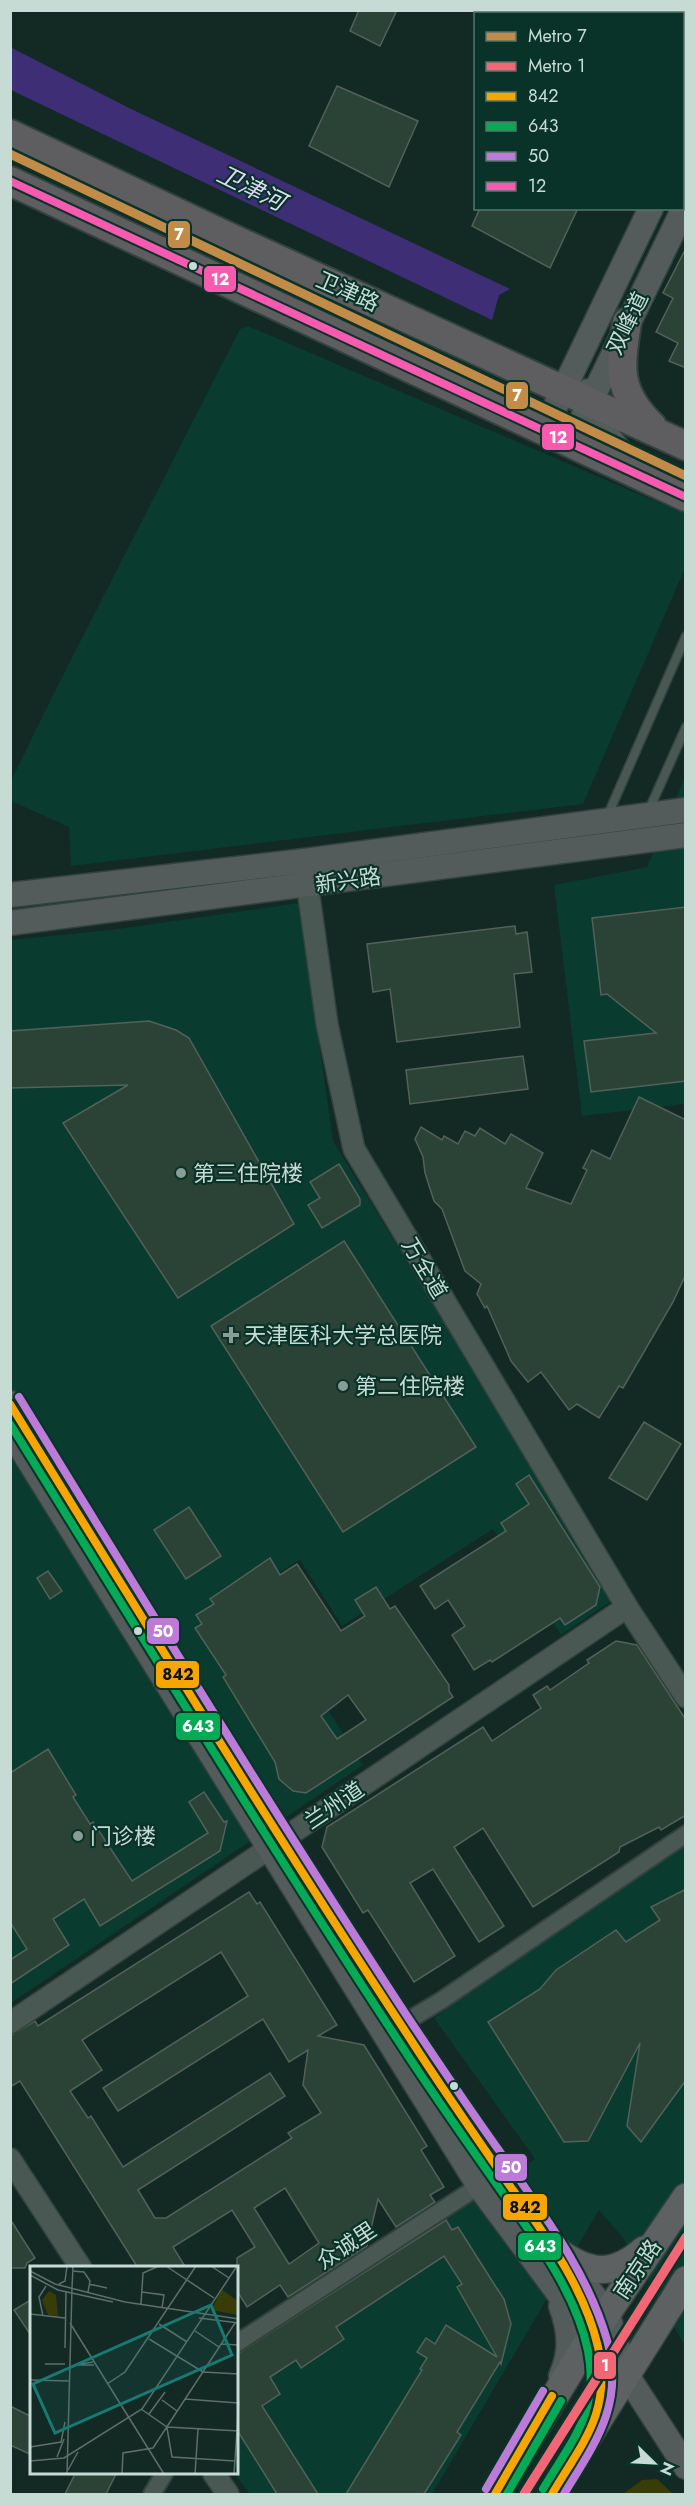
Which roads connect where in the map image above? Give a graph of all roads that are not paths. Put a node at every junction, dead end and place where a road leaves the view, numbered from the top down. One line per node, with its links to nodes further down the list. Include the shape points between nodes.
1 (10, 114): 3 (highway, via 63,147)
2 (10, 134): 3 (highway, 卫津路)
3 (91, 172): 9 (highway, 卫津路)
4 (10, 182): 11 (highway, 卫津路)
5 (650, 210): 7 (main road, 双峰道)
6 (683, 210): 8 (main road, 双峰道)
7 (602, 309): 9 (main road, 双峰道); 10 (main road, via 590,352)
8 (627, 322): 10 (main road, 双峰道); 13 (highway, via 622,365 626,392 637,410)
9 (565, 389): 10 (highway, 卫津路); 11 (main road, 双峰道)
10 (590, 402): 12 (main road, 双峰道); 13 (highway, 卫津路); 14 (main road, via 612,443)
11 (544, 430): 12 (highway, 卫津路)
12 (571, 442): 14 (highway, 卫津路)
13 (677, 442)
14 (648, 479): 15 (highway, 卫津路)
15 (686, 497)
16 (686, 636): 20 (lane)
17 (686, 728): 19 (lane)
18 (686, 810): 19 (main road)
19 (647, 814): 20 (main road)
20 (606, 820): 22 (main road)
21 (686, 835): 23 (main road, 新兴路)
22 (304, 861): 23 (street, 万全道); 24 (main road)
23 (307, 886): 25 (main road, 新兴路); 28 (street, 万全道, via 327,1024 354,1149)
24 (10, 894)
25 (10, 923)
26 (10, 1403): 31 (main road)
27 (10, 1430): 31 (main road)
28 (627, 1607): 29 (street, 万全道); 31 (street, 兰州道)
29 (686, 1697)
30 (686, 1834): 33 (street)
31 (275, 1845): 32 (street, 兰州道); 33 (main road)
32 (10, 2023)
33 (393, 2029): 35 (main road); 38 (main road, via 448,2097)
34 (10, 2159): 39 (street)
35 (479, 2186): 41 (main road); 43 (street, 众诚里)
36 (686, 2197): 37 (main road, 南京路)
37 (660, 2234): 38 (main road, via 630,2261 609,2270 588,2268); 42 (main road, 南京路)
38 (554, 2248): 42 (main road)
39 (80, 2266)
40 (686, 2280): 44 (main road, 南京路)
41 (556, 2292): 42 (main road); 45 (main road, via 570,2343 568,2358)
42 (597, 2332): 44 (main road); 44 (main road); 45 (main road, 南京路); 46 (main road, via 603,2385)
43 (238, 2342)
44 (626, 2374): 46 (main road, 南京路); 47 (main road)
45 (546, 2410): 52 (main road, 南京路)
46 (592, 2427): 53 (main road, 南京路)
47 (686, 2467)
48 (163, 2475): 50 (street)
49 (215, 2475): 51 (street)
50 (152, 2494)
51 (228, 2494)
52 (495, 2494)
53 (552, 2494)

